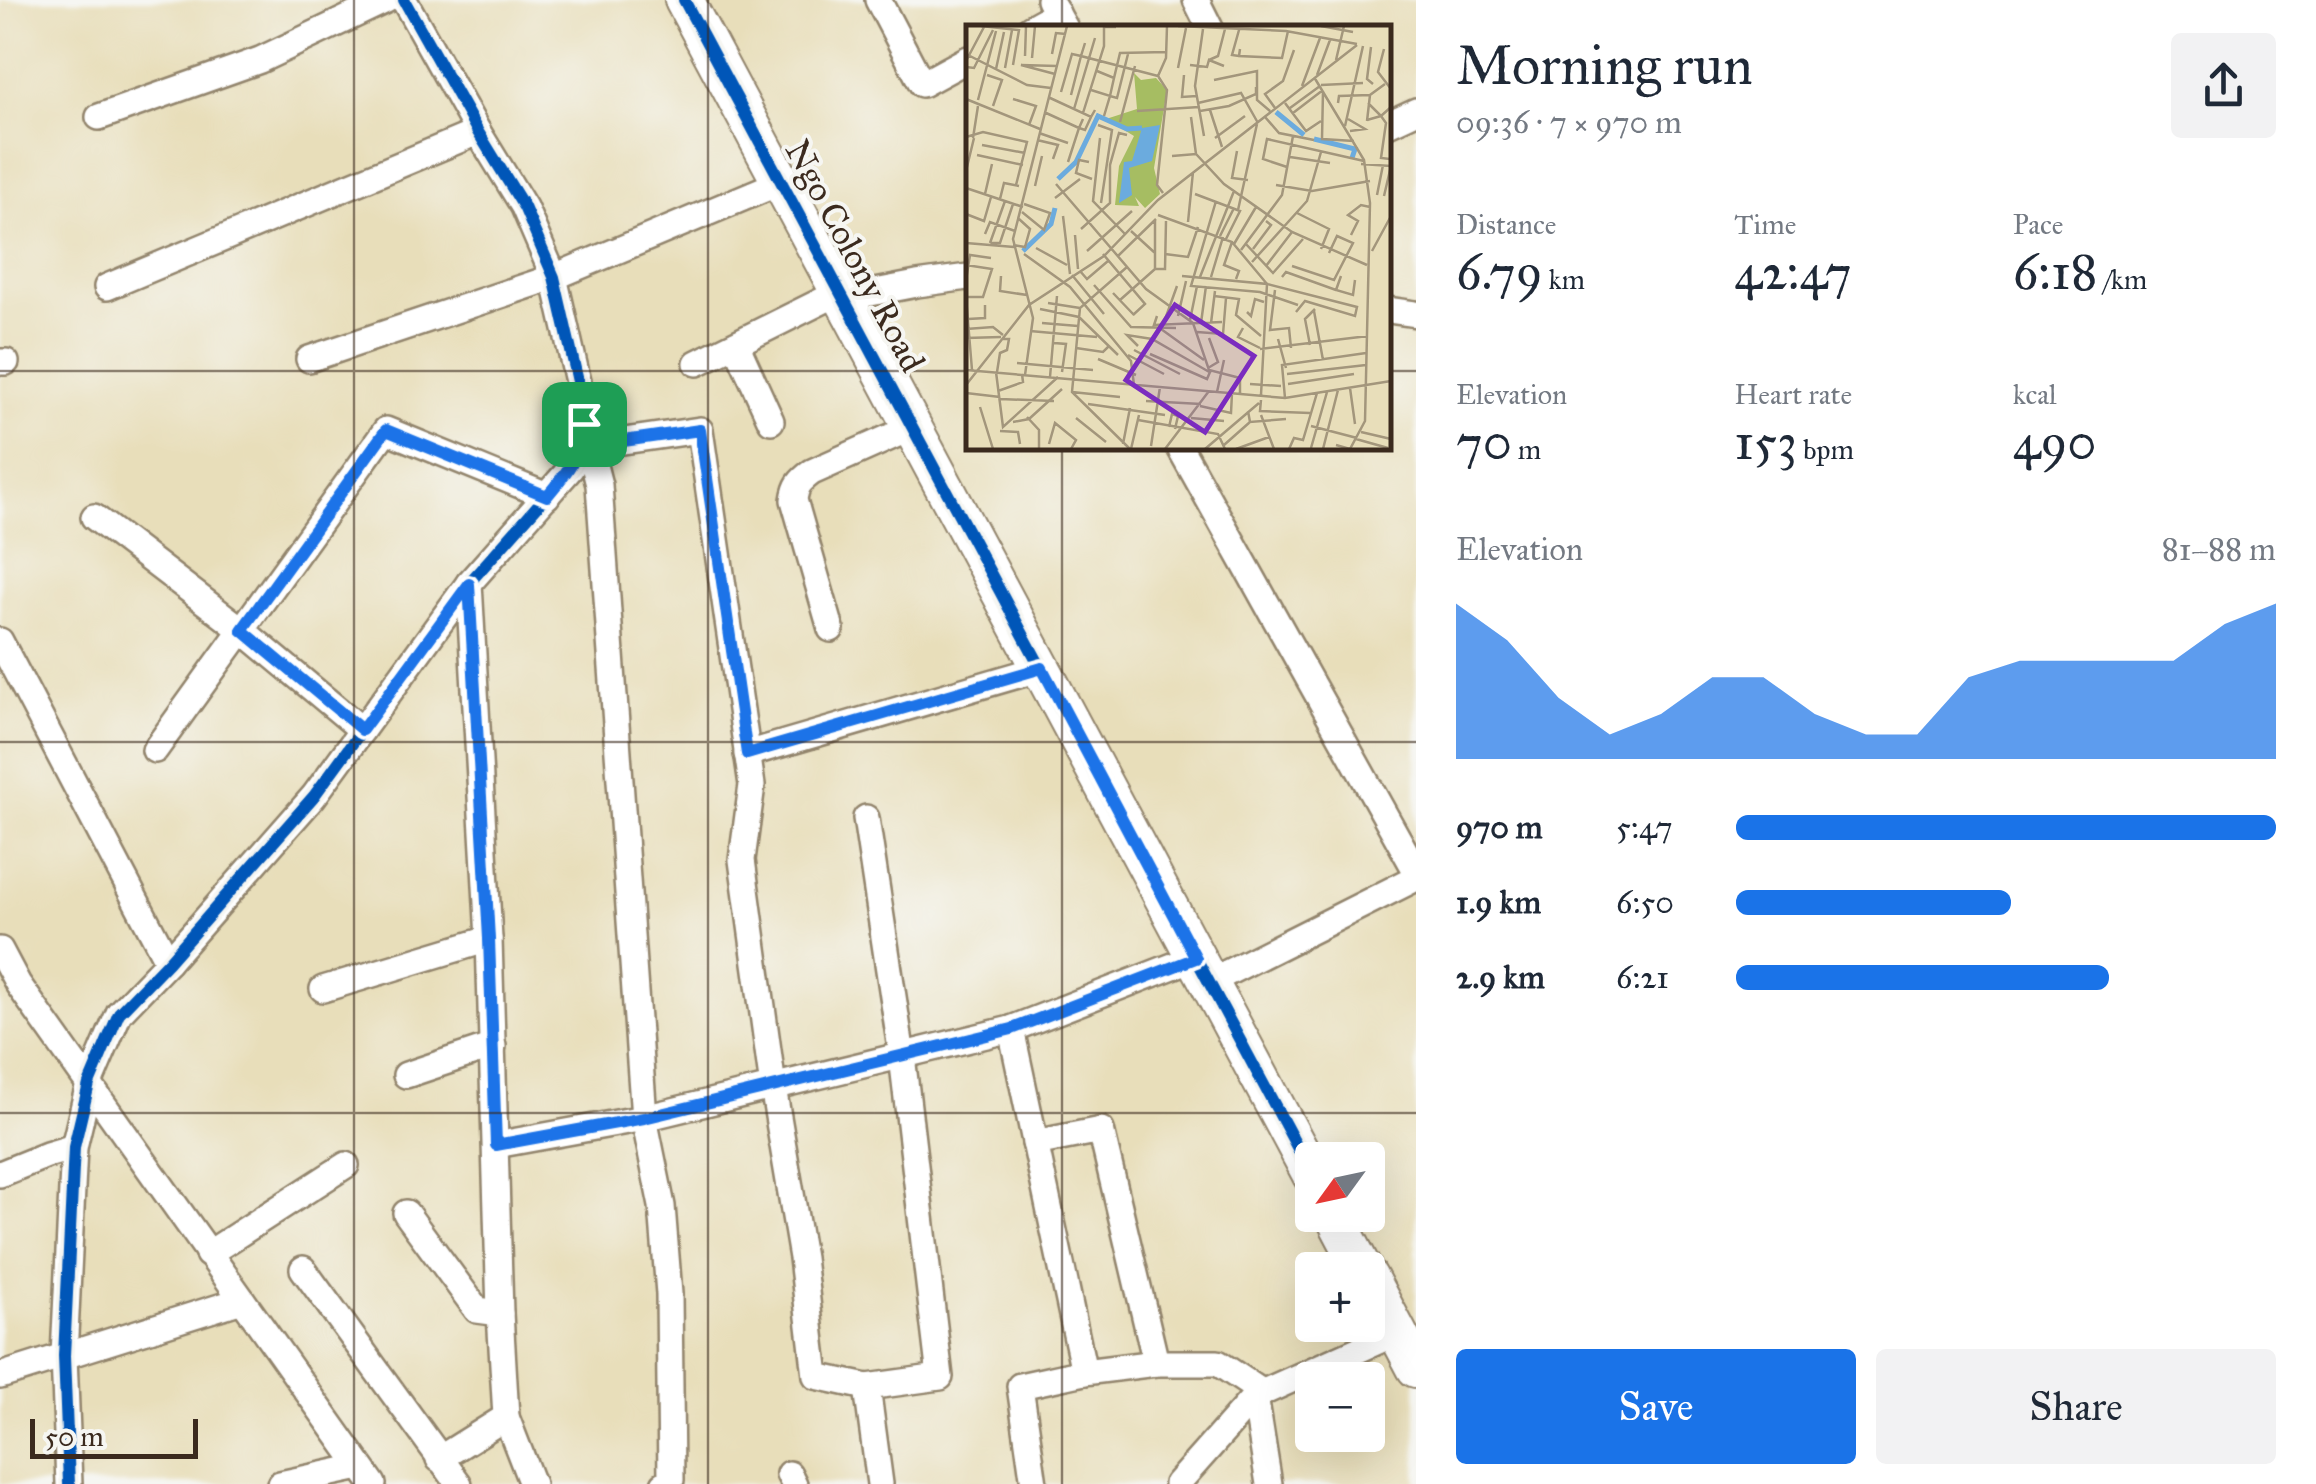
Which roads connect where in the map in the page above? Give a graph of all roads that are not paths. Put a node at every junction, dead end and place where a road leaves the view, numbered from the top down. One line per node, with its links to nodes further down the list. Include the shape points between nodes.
1 (386, 0): 9 (street, via 260,60)
2 (404, 0): 11 (street)
3 (684, 0): 12 (street, Ngo Colony Road)
4 (878, 0): 7 (street, via 922,84)
5 (1196, 0): 6 (street)
6 (1208, 25)
7 (966, 60)
8 (1416, 111): 10 (street)
9 (99, 117)
10 (1391, 123)
11 (478, 132): 13 (street, via 524,207); 15 (street)
12 (781, 182): 13 (street); 16 (street, Ngo Colony Road)
13 (554, 277): 20 (street); 24 (street)
14 (966, 278): 16 (street)
15 (108, 287)
16 (842, 295): 19 (street); 23 (street, Ngo Colony Road)
17 (1391, 310): 18 (street)
18 (1416, 314)
19 (736, 344): 21 (street); 22 (street)
20 (309, 359)
21 (697, 364)
22 (772, 421)
23 (913, 427): 29 (street, via 799,481 794,500); 32 (street, Ngo Colony Road)
24 (586, 435): 26 (street); 35 (street, via 700,430); 50 (street, via 599,485)
25 (1181, 450): 37 (street)
26 (547, 496): 28 (street); 30 (street, via 386,430)
27 (94, 517): 30 (street)
28 (469, 584): 33 (street); 38 (street)
29 (830, 629)
30 (242, 630): 33 (street); 34 (street)
31 (0, 641): 40 (street)
32 (1042, 668): 35 (street); 41 (street, Ngo Colony Road)
33 (362, 730): 40 (street, via 314,796)
34 (155, 750)
35 (747, 754): 49 (street, via 752,785 742,860)
36 (866, 818): 46 (street)
37 (1416, 874): 41 (street)
38 (489, 939): 43 (street); 45 (street)
39 (0, 950): 42 (street)
40 (168, 962): 48 (street, via 118,1013)
41 (1203, 970): 44 (street); 52 (street, Ngo Colony Road)
42 (9, 988): 48 (street)
43 (322, 989)
44 (1012, 1029): 46 (street); 51 (street)
45 (493, 1046): 47 (street); 53 (street)
46 (902, 1056): 49 (street); 69 (street, via 940,1377)
47 (406, 1075)
48 (89, 1084): 54 (street); 58 (street)
49 (773, 1087): 50 (street); 69 (street, via 816,1376)
50 (644, 1118): 53 (street); 78 (street, via 662,1206 669,1294 671,1480)
51 (1036, 1143): 65 (street, via 1101,1130); 67 (street)
52 (1295, 1143)
53 (496, 1145): 62 (street)
54 (74, 1148): 56 (street); 64 (street)
55 (346, 1165): 58 (street)
56 (0, 1174)
57 (406, 1214): 62 (street, via 477,1310)
58 (208, 1254): 60 (street)
59 (303, 1269): 72 (street)
60 (242, 1300): 64 (street); 73 (street)
61 (1385, 1308): 63 (street)
62 (500, 1313): 71 (street)
63 (1398, 1332): 66 (street); 70 (street)
64 (64, 1356): 68 (street); 74 (street)
65 (1156, 1364): 67 (street); 70 (street, via 1218,1363)
66 (1416, 1368)
67 (1084, 1372): 80 (street, via 1020,1386)
68 (0, 1376)
69 (867, 1387): 79 (street)
70 (1259, 1395): 81 (street); 82 (street)
71 (506, 1417): 72 (street); 77 (street)
72 (440, 1459): 76 (street)
73 (366, 1475): 75 (street)
74 (69, 1484)
75 (280, 1484)
76 (459, 1484)
77 (532, 1484)
78 (664, 1484)
79 (880, 1484)
80 (1034, 1484)
81 (1177, 1484)
82 (1268, 1484)

